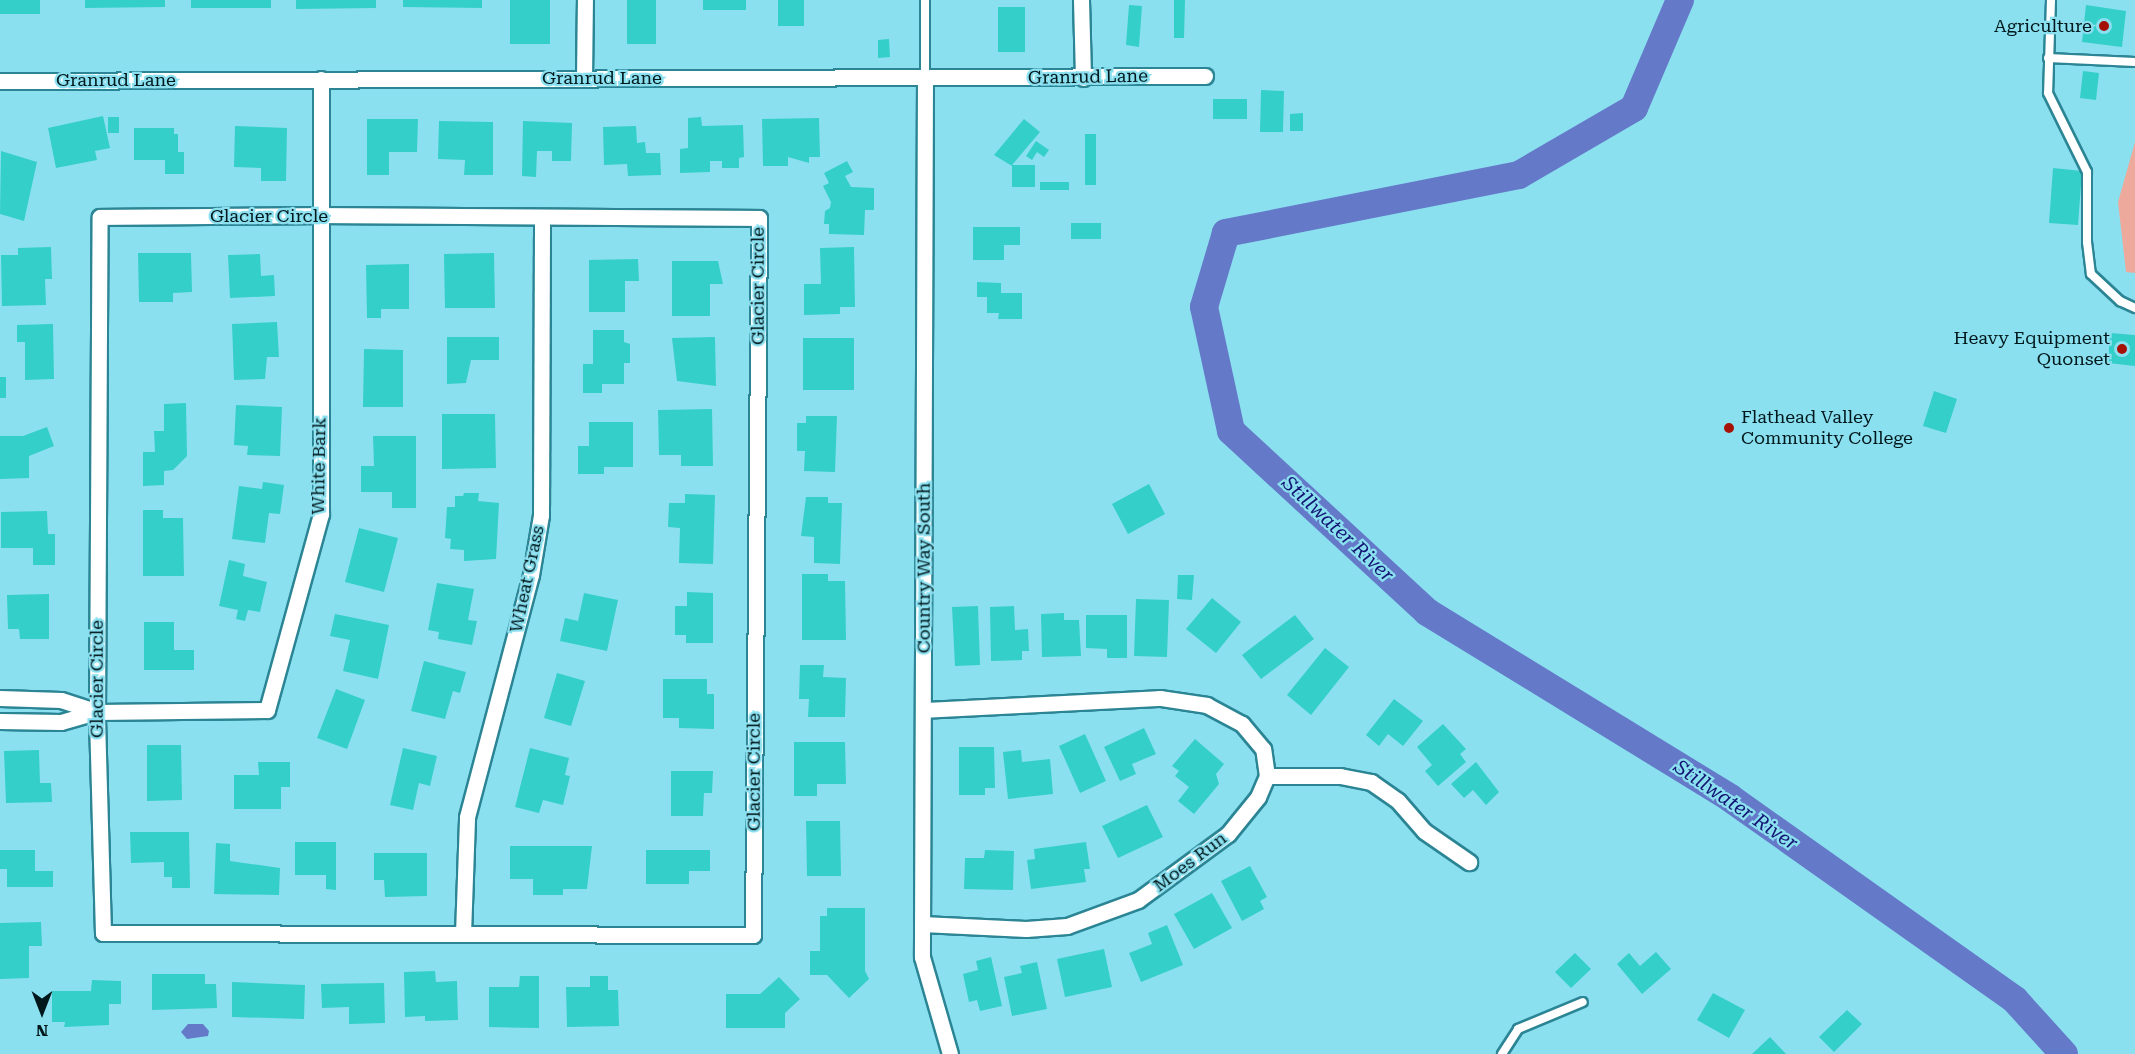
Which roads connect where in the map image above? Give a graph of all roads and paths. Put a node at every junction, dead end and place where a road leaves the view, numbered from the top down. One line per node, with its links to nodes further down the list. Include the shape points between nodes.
1 (585, 0): 8 (street)
2 (925, 0): 9 (lane)
3 (1081, 0): 10 (street)
4 (2051, 0): 5 (lane)
5 (2048, 58): 6 (lane); 15 (lane, via 2048,93 2087,172 2086,242 2091,274 2120,301)
6 (2135, 62)
7 (1205, 76): 10 (street, Granrud Lane)
8 (584, 78): 9 (street, Granrud Lane); 11 (street, Granrud Lane)
9 (925, 78): 10 (street, Granrud Lane); 17 (street, Country Way South)
10 (1083, 78)
11 (321, 79): 12 (street, Granrud Lane); 13 (street, White Bark)
12 (0, 81)
13 (321, 215): 14 (street, Glacier Circle); 18 (street, White Bark, via 321,514 267,710); 18 (street, Glacier Circle, via 100,217)
14 (542, 217): 23 (street, Wheat Grass, via 541,515 531,575 467,817); 23 (street, Glacier Circle, via 759,218 753,935)
15 (2135, 308)
16 (0, 698): 18 (street, via 61,700)
17 (923, 710): 20 (street, via 1160,698 1207,705 1242,724 1263,749); 22 (street, Country Way South)
18 (97, 712): 19 (street, via 61,722); 23 (street, Glacier Circle, via 103,933)
19 (0, 721)
20 (1267, 777): 21 (street, via 1340,777 1371,782 1398,801 1424,831); 22 (street, Moes Run, via 1258,797 1228,834 1138,900 1067,926 1026,929)
21 (1469, 862)
22 (922, 924): 25 (street, Country Way South, via 922,957)
23 (463, 934)
24 (1583, 1002): 26 (lane, via 1518,1029)
25 (950, 1054)
26 (1502, 1054)

